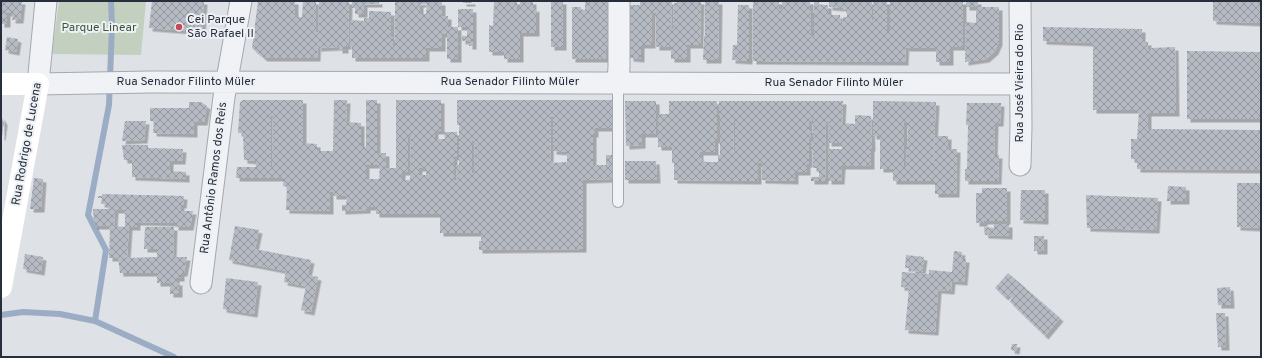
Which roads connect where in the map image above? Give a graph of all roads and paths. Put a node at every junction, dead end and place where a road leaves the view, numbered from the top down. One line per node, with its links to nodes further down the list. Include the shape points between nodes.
1 (46, 1): 8 (street, Rua Rodrigo de Lucena)
2 (241, 1): 5 (street, Rua Antônio Ramos dos Reis)
3 (620, 1): 6 (street)
4 (1020, 1): 9 (street, Rua José Vieira do Rio)
5 (227, 82): 6 (street, Rua Senador Filinto Müler); 8 (street, Rua Senador Filinto Müler); 12 (street, Rua Antônio Ramos dos Reis)
6 (618, 82): 9 (street, Rua Senador Filinto Müler); 11 (lane)
7 (1, 84): 8 (street, Rua Senador Filinto Müler)
8 (38, 84): 13 (street, Rua Rodrigo de Lucena)
9 (1020, 84): 10 (street, Rua José Vieira do Rio)
10 (1020, 165)
11 (618, 202)
12 (201, 283)
13 (1, 287)

